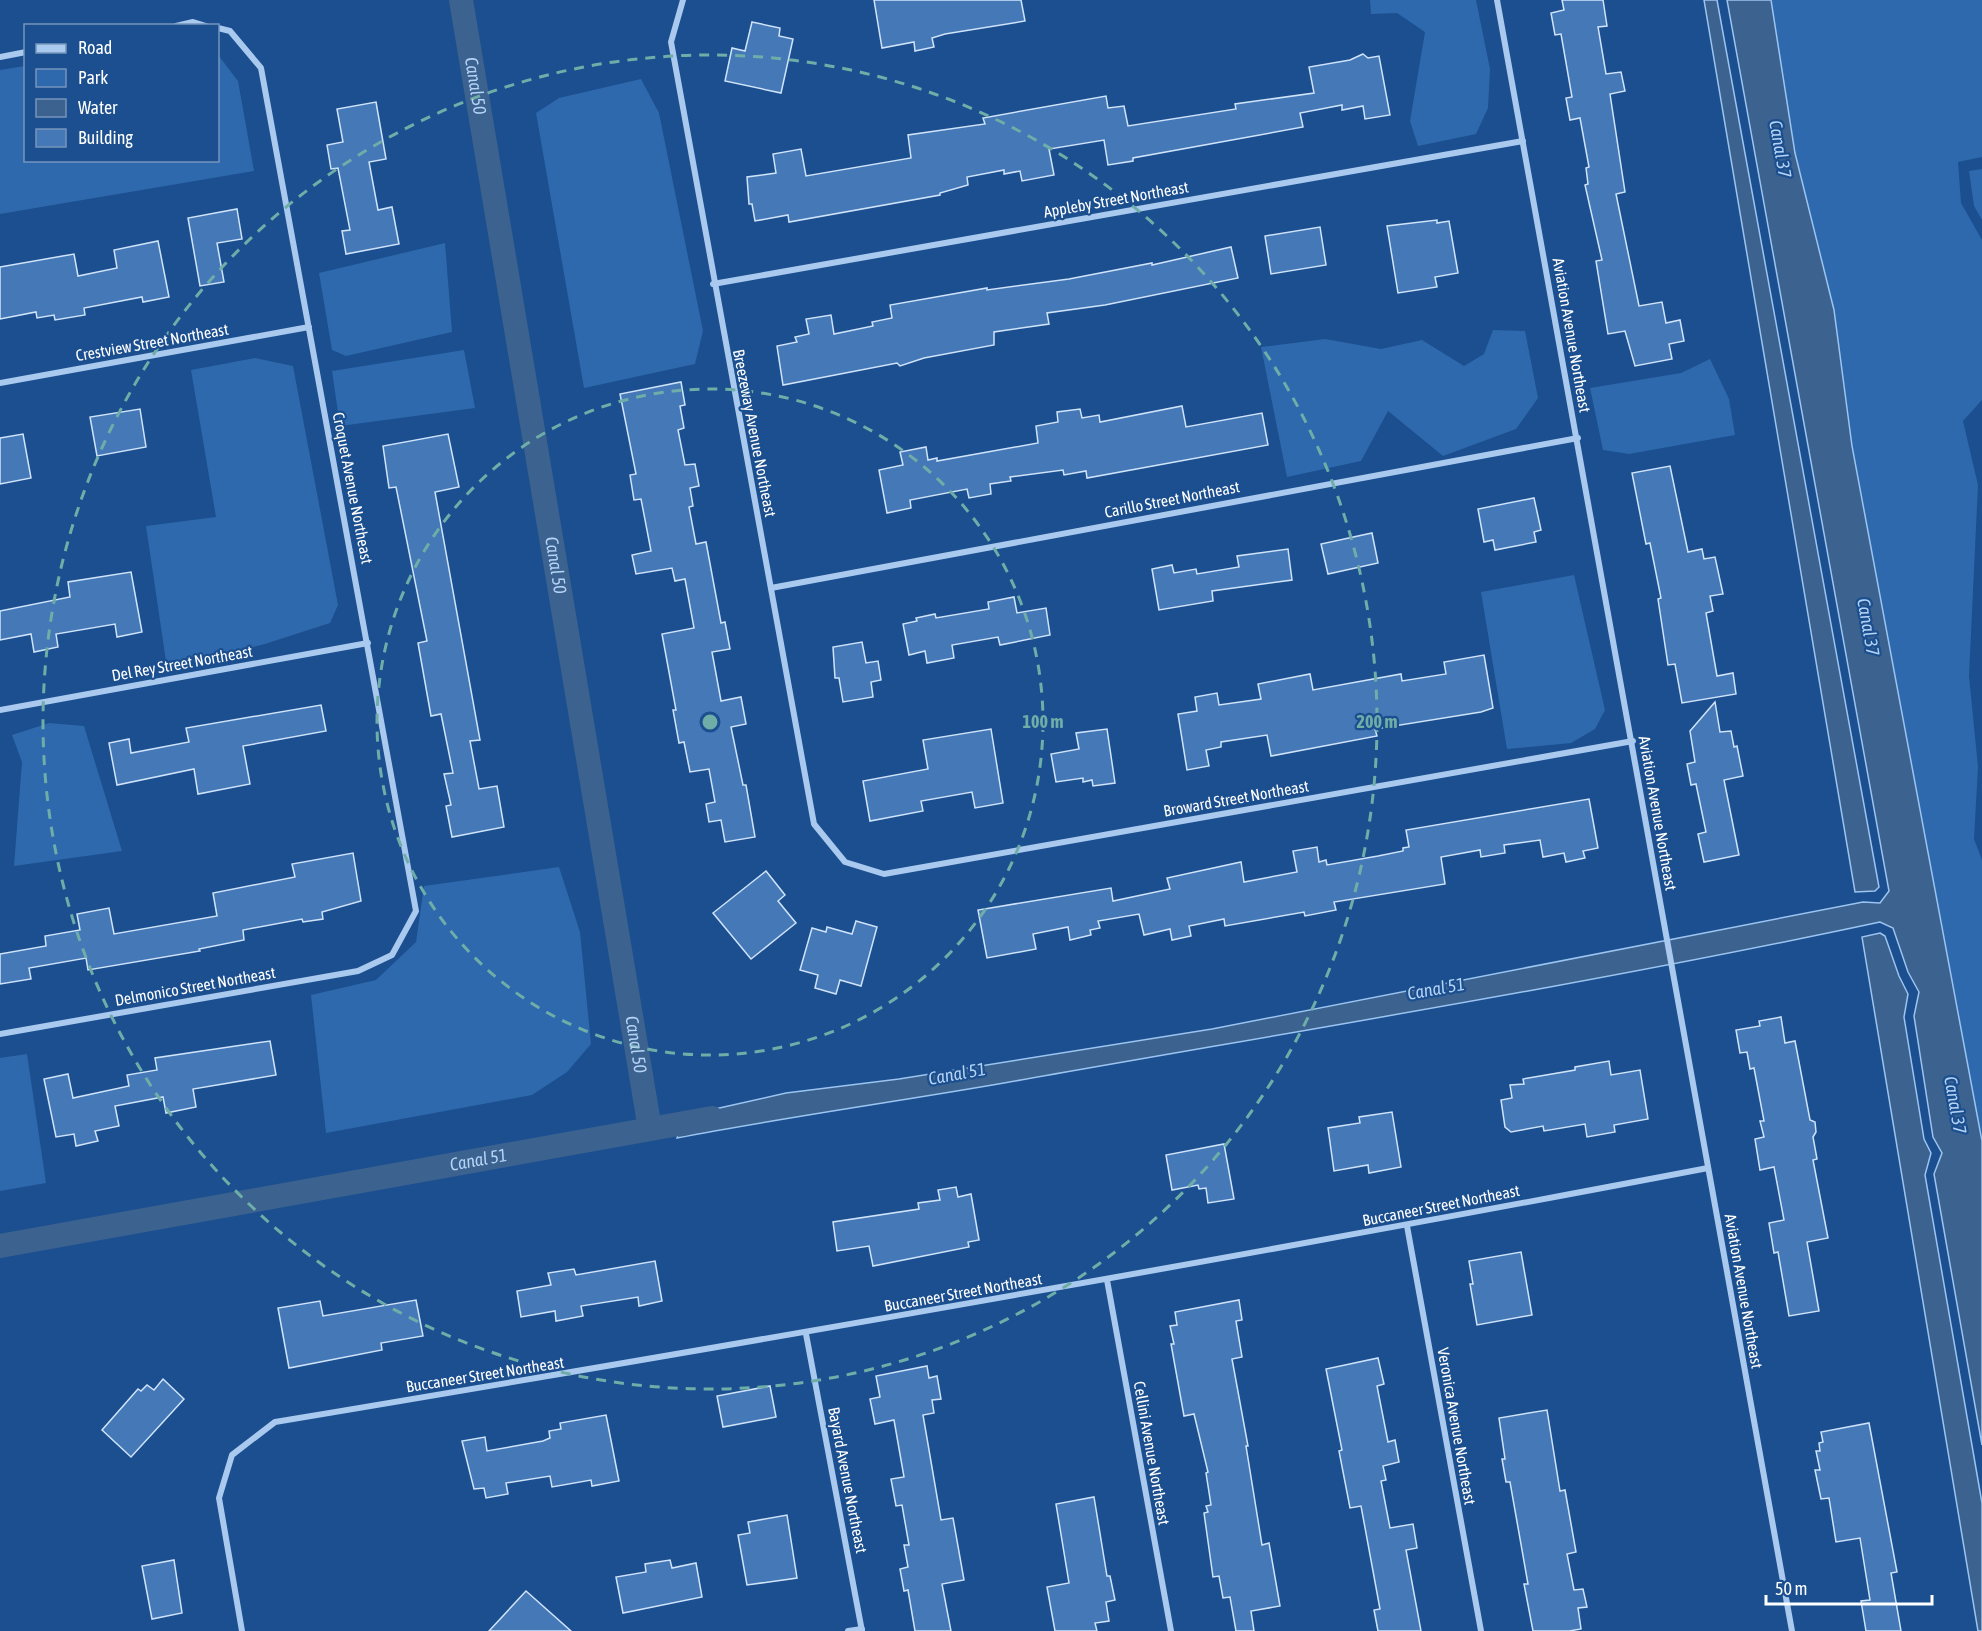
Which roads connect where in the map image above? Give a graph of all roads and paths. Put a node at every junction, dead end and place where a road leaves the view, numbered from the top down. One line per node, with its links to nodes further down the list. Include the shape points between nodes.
1 (683, 0): 9 (street, Breezeway Avenue Northeast, via 671,42)
2 (1497, 0): 8 (street, Aviation Avenue Northeast)
3 (184, 24): 4 (street)
4 (200, 24)
5 (219, 28): 10 (street, Croquet Avenue Northeast, via 230,31 261,68)
6 (24, 52): 7 (street)
7 (0, 57)
8 (1523, 141): 9 (street, Appleby Street Northeast); 12 (street, Aviation Avenue Northeast)
9 (713, 284): 13 (street, Breezeway Avenue Northeast)
10 (309, 327): 11 (street, Crestview Street Northeast); 14 (street, Croquet Avenue Northeast)
11 (0, 383)
12 (1578, 438): 13 (street, Carillo Street Northeast); 16 (street, Aviation Avenue Northeast)
13 (771, 588): 17 (street, Breezeway Avenue Northeast, via 814,824)
14 (368, 643): 15 (street, Del Rey Street Northeast); 18 (street, Croquet Avenue Northeast, via 416,911)
15 (0, 710)
16 (1633, 741): 17 (street, Broward Street Northeast, via 884,874); 20 (street, Aviation Avenue Northeast)
17 (845, 862)
18 (392, 955): 19 (street, Delmonico Street Northeast, via 358,971)
19 (0, 1034)
20 (1708, 1168): 21 (street, Buccaneer Street Northeast); 29 (street, Aviation Avenue Northeast)
21 (1407, 1226): 22 (street, Buccaneer Street Northeast); 28 (street, Veronica Avenue Northeast)
22 (1107, 1280): 23 (street, Buccaneer Street Northeast); 27 (street, Cellini Avenue Northeast)
23 (807, 1334): 24 (street, Bayard Avenue Northeast); 25 (street, Buccaneer Street Northeast, via 275,1422 232,1455 219,1498)
24 (862, 1630): 26 (street)
25 (242, 1631)
26 (848, 1631)
27 (1171, 1631)
28 (1481, 1631)
29 (1792, 1631)

